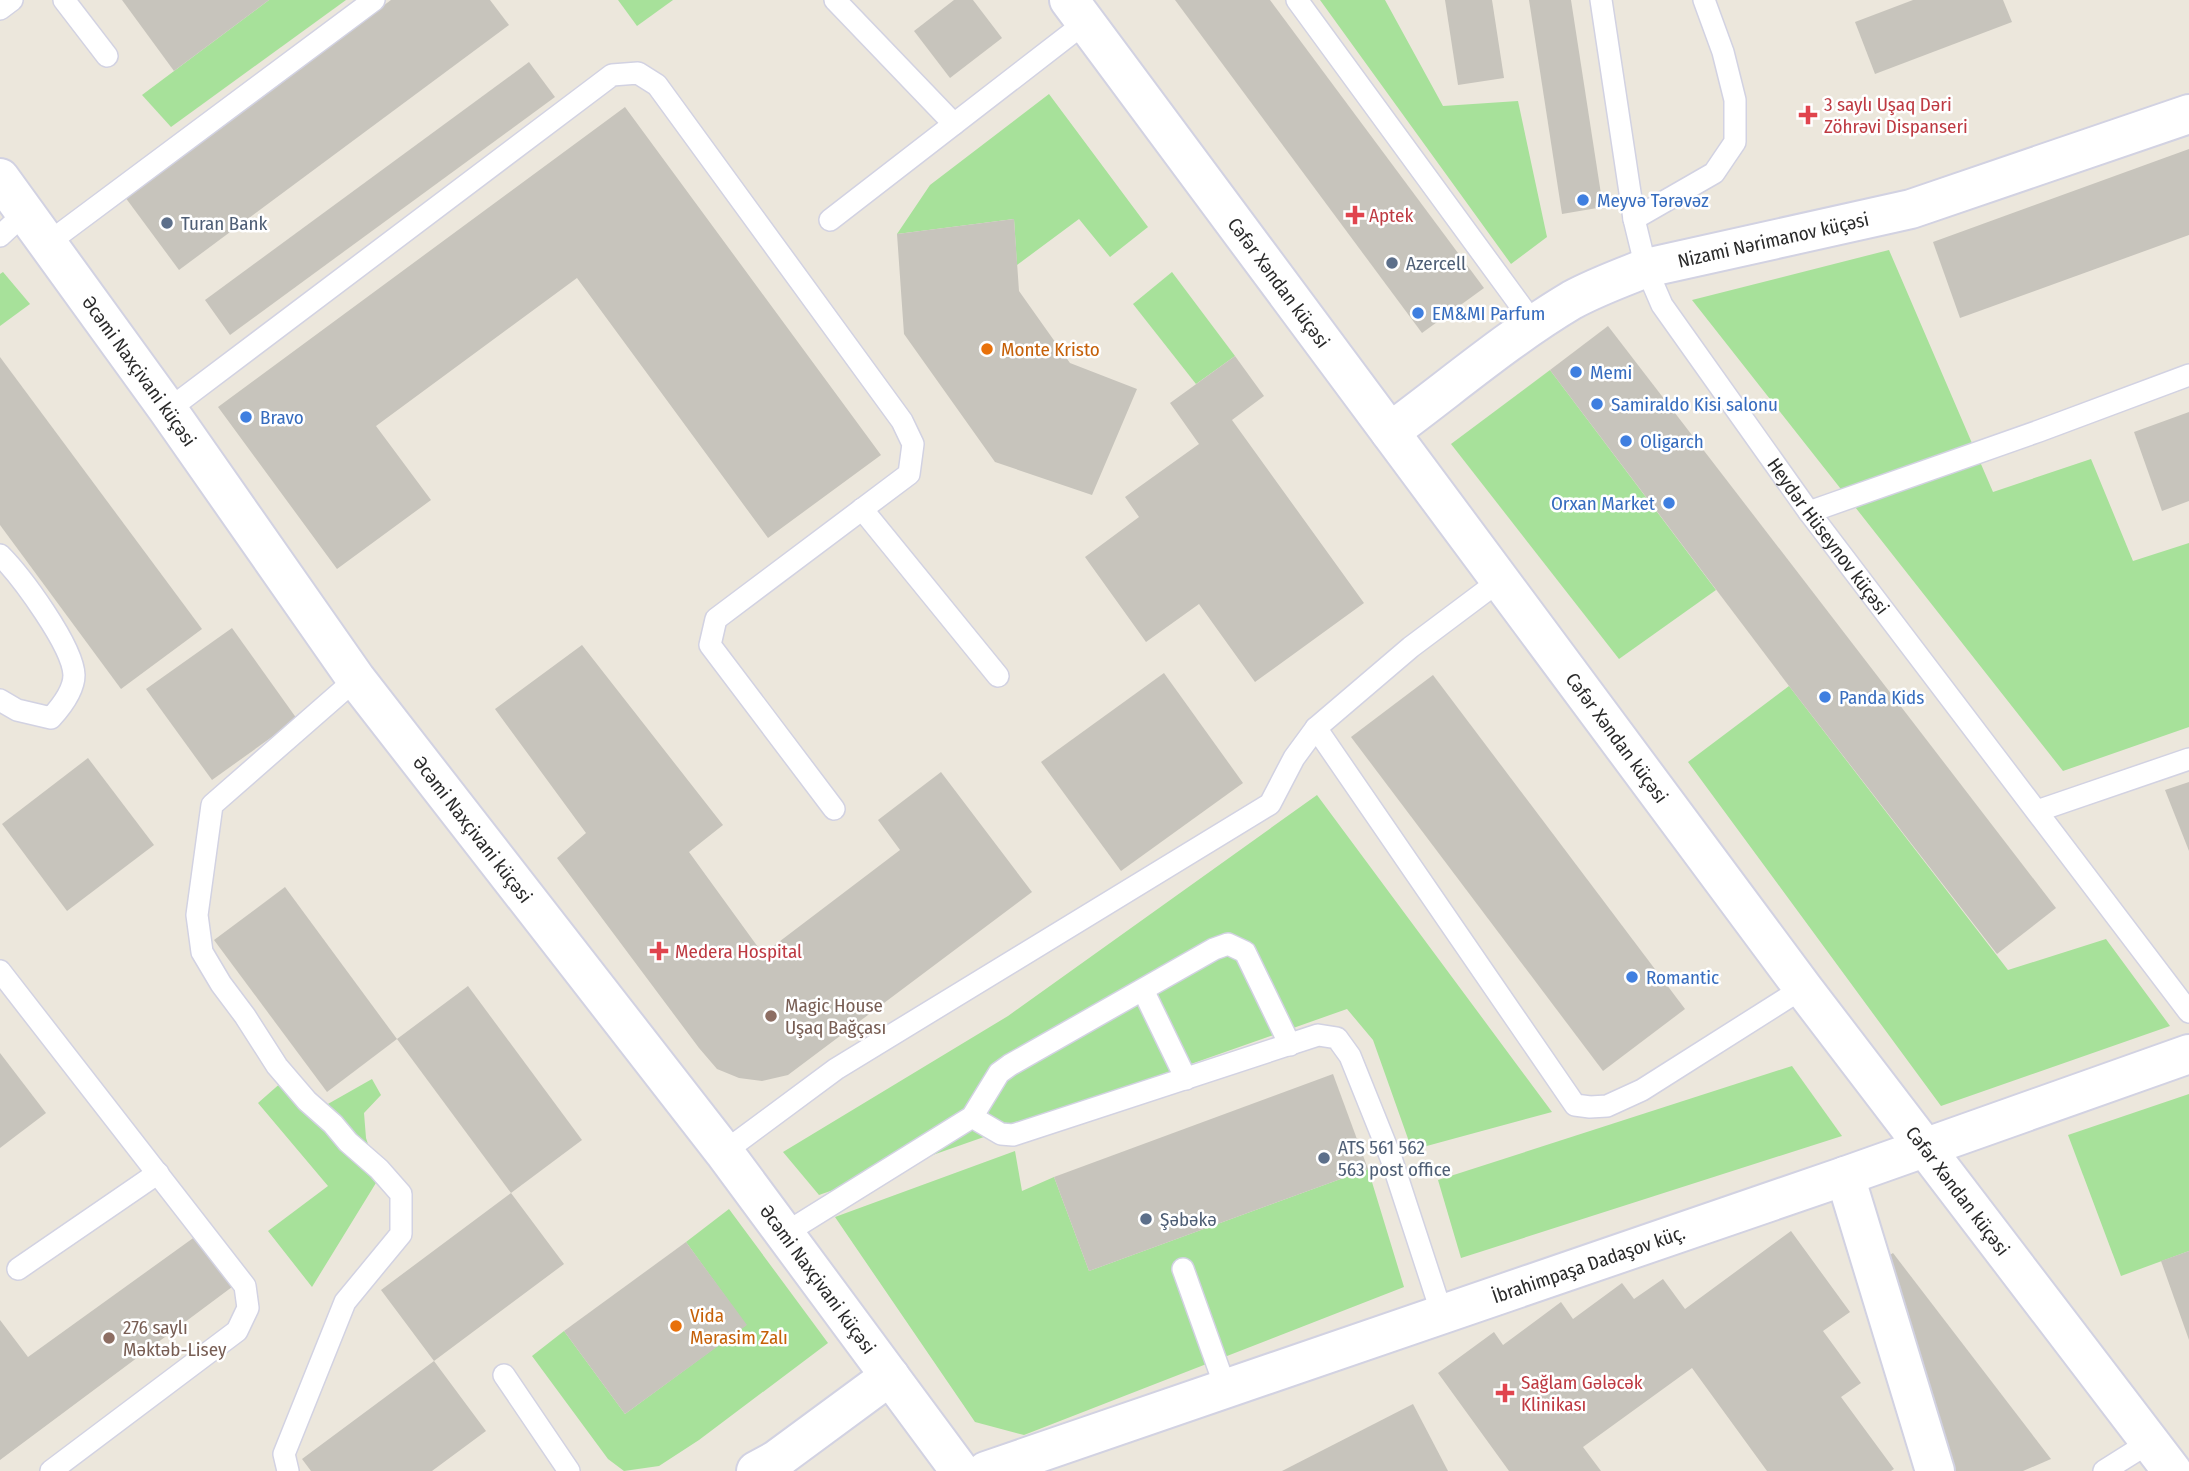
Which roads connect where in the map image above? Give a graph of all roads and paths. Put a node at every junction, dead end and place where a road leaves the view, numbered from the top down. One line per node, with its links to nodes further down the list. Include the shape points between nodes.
1 (12, 0): 8 (lane)
2 (64, 0): 10 (lane)
3 (374, 0): 17 (lane)
4 (835, 0): 12 (lane)
5 (1297, 0): 19 (lane)
6 (1601, 0): 14 (lane, Heydər Hüseynov küçəsi)
7 (1704, 0): 14 (lane, via 1735,100 1735,142 1714,173)
8 (0, 9)
9 (1077, 11): 12 (lane); 22 (street, Cəfər Xəndan küçəsi)
10 (107, 56)
11 (2189, 114): 18 (street, Nizami Nərimanov küçəsi, via 1910,209)
12 (954, 124): 15 (lane)
13 (0, 178): 16 (street, Əcəmi Naxçivani küçəsi)
14 (1634, 219): 18 (lane, Heydər Hüseynov küçəsi)
15 (830, 220)
16 (13, 224): 17 (street, Əcəmi Naxçivani küçəsi)
17 (48, 243): 21 (street, Əcəmi Naxçivani küçəsi)
18 (1646, 268): 19 (street, Nizami Nərimanov küçəsi, via 1574,299); 24 (lane, Heydər Hüseynov küçəsi, via 1662,305)
19 (1534, 324): 22 (street, Nizami Nərimanov küçəsi)
20 (2189, 375): 24 (lane)
21 (168, 410): 23 (lane, via 612,75 638,73 657,85 902,421 913,443 909,474); 28 (street, Əcəmi Naxçivani küçəsi)
22 (1390, 432): 26 (street, Cəfər Xəndan küçəsi)
23 (862, 509): 27 (lane); 32 (lane, via 716,619 710,645)
24 (1809, 512): 33 (lane, Heydər Hüseynov küçəsi)
25 (0, 555): 29 (lane, via 54,627 69,653 74,677 63,704 51,718 17,710)
26 (1499, 580): 30 (lane); 35 (street, Cəfər Xəndan küçəsi)
27 (998, 676)
28 (356, 679): 43 (street, Əcəmi Naxçivani küçəsi); 55 (lane, via 212,806 198,915 202,952 277,1066 401,1195 401,1234 345,1302 284,1454)
29 (0, 700)
30 (1316, 728): 35 (lane, via 1575,1105 1607,1106 1642,1090); 43 (lane, via 1270,804 836,1069)
31 (2189, 760): 33 (lane)
32 (834, 809)
33 (2037, 811): 37 (lane, Heydər Hüseynov küçəsi)
34 (0, 971): 44 (lane)
35 (1803, 988): 42 (street, Cəfər Xəndan küçəsi)
36 (1143, 990): 38 (lane, via 1214,949 1237,946 1245,952); 40 (lane); 41 (lane, via 999,1073)
37 (2189, 1012)
38 (1290, 1045): 40 (lane); 49 (lane, via 1318,1035 1338,1038 1350,1056 1391,1158)
39 (2189, 1054): 42 (street, İbrahimpaşa Dadaşov küç.)
40 (1186, 1079): 41 (lane, via 1013,1135 1001,1134)
41 (972, 1117): 46 (lane)
42 (1925, 1147): 45 (street, İbrahimpaşa Dadaşov küç.); 53 (street, Cəfər Xəndan küçəsi)
43 (724, 1152): 46 (street, Əcəmi Naxçivani küçəsi)
44 (158, 1173): 47 (lane); 54 (lane, via 245,1286 248,1308 237,1331)
45 (1844, 1177): 49 (street, İbrahimpaşa Dadaşov küç.); 60 (street)
46 (784, 1234): 51 (street, Əcəmi Naxçivani küçəsi)
47 (18, 1269)
48 (1183, 1269): 52 (lane)
49 (1442, 1314): 52 (street, İbrahimpaşa Dadaşov küç.)
50 (504, 1375): 56 (lane)
51 (890, 1376): 57 (street); 58 (street, Əcəmi Naxçivani küçəsi)
52 (1226, 1389): 59 (street, İbrahimpaşa Dadaşov küç.)
53 (2161, 1456): 61 (lane)
54 (51, 1471)
55 (288, 1471)
56 (569, 1471)
57 (756, 1471)
58 (960, 1471)
59 (986, 1471)
60 (1935, 1471)
61 (2105, 1471)

